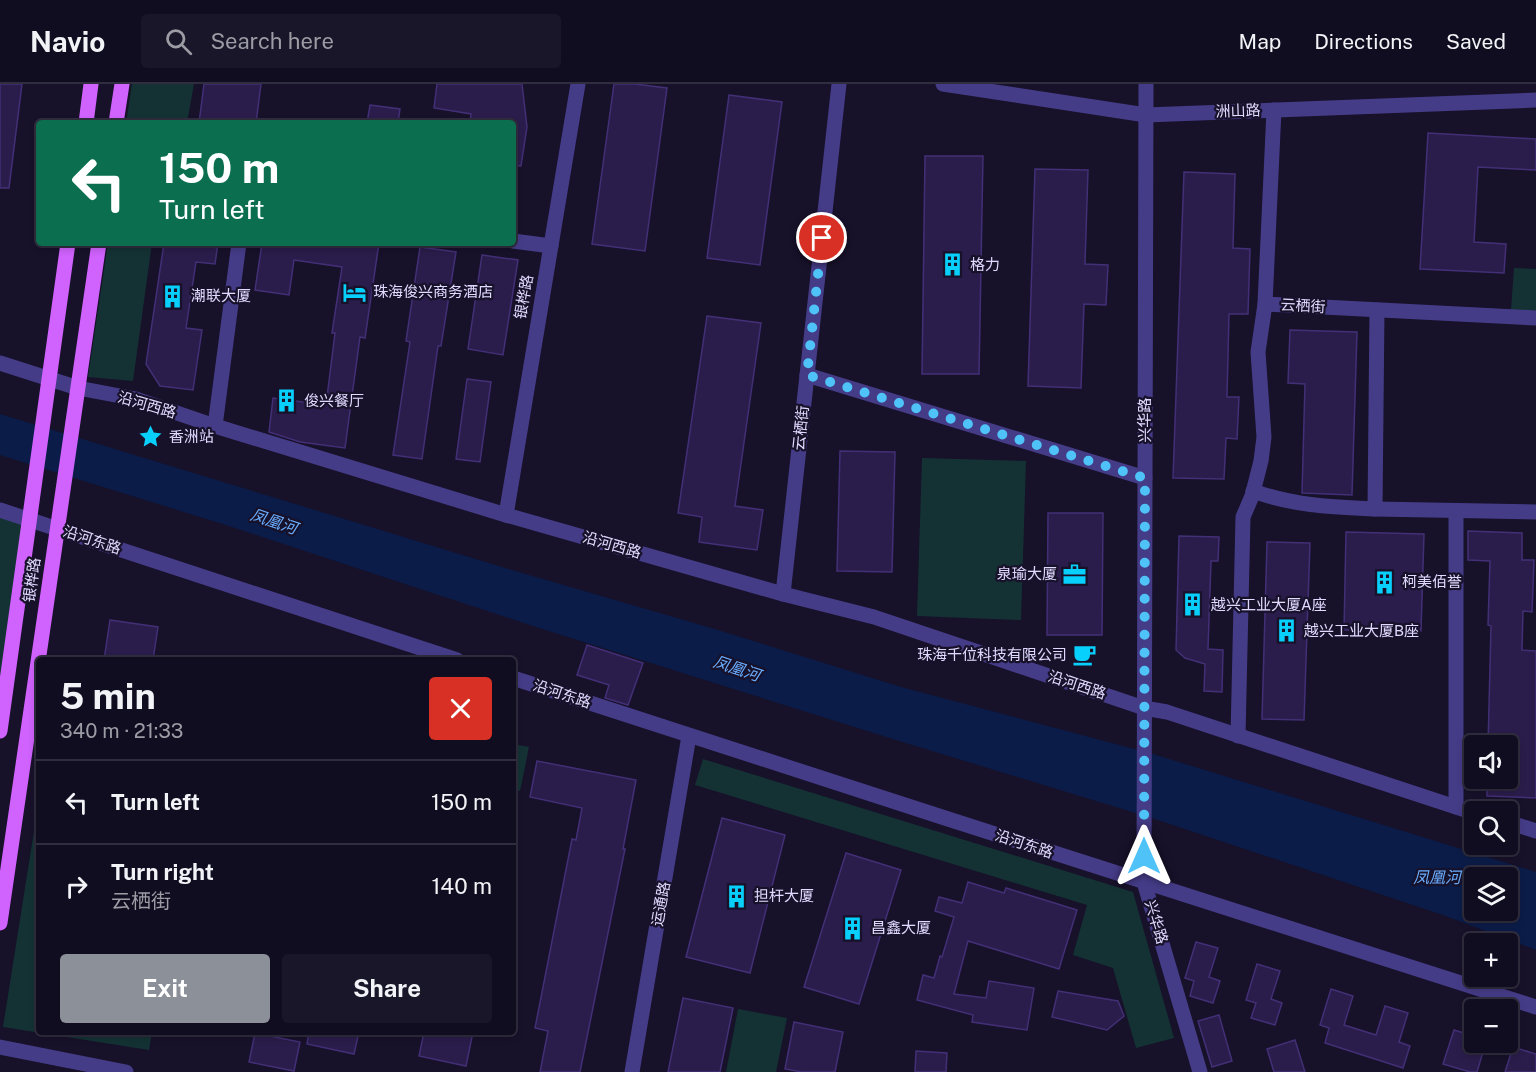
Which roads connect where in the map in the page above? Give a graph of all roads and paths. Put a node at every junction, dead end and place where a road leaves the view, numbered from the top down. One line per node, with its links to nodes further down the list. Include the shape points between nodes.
1 (92, 84): 11 (main road)
2 (122, 84): 12 (main road)
3 (578, 84): 17 (street, 银桦路)
4 (839, 84): 22 (street, 云栖街)
5 (943, 84): 7 (street, 洲山路)
6 (1146, 84): 10 (street, 兴华路)
7 (1020, 90): 10 (street, 洲山路)
8 (1536, 100): 9 (street, 洲山路)
9 (1274, 110): 10 (street, 洲山路); 18 (street, 云栖街)
10 (1146, 115): 26 (street, 兴华路)
11 (86, 120)
12 (116, 120)
13 (516, 241): 17 (street)
14 (68, 246): 23 (main road, 银桦路)
15 (99, 246): 24 (main road, 银桦路)
16 (239, 246): 25 (street)
17 (551, 246): 32 (street, 银桦路)
18 (1265, 304): 19 (street, 云栖街); 27 (street, via 1258,352 1264,436)
19 (1377, 310): 20 (street, 云栖街); 28 (street)
20 (1536, 318)
21 (0, 363): 23 (street)
22 (807, 375): 26 (street); 35 (street, 云栖街)
23 (49, 378): 24 (street, 沿河西路); 33 (main road, 银桦路)
24 (78, 388): 25 (street, 沿河西路, via 136,399); 34 (main road, 银桦路)
25 (215, 426): 32 (street, 沿河西路)
26 (1145, 478): 40 (street, 兴华路)
27 (1253, 491): 28 (street, via 1277,500 1320,507); 43 (street, via 1243,517)
28 (1375, 509): 30 (street)
29 (0, 510): 33 (street, 沿河东路)
30 (1456, 511): 31 (street); 44 (street)
31 (1536, 512)
32 (506, 515): 35 (street, 沿河西路)
33 (30, 519): 34 (street, 沿河东路); 41 (main road, 银桦路)
34 (58, 529): 36 (main road, 银桦路); 37 (street, 沿河东路)
35 (783, 594): 40 (street, 沿河西路, via 874,617)
36 (39, 657)
37 (448, 657)
38 (36, 678): 49 (main road, 银桦路)
39 (516, 679): 42 (street, 沿河东路)
40 (1144, 708): 43 (street, 沿河西路); 48 (street, 兴华路)
41 (0, 731)
42 (689, 736): 48 (street, 沿河东路); 53 (street, 运通路)
43 (1238, 736): 44 (street, 沿河西路)
44 (1455, 807): 45 (street, 沿河西路)
45 (1464, 810)
46 (1518, 825): 47 (street)
47 (1536, 831)
48 (1144, 882): 50 (street, 沿河东路); 54 (street, 兴华路)
49 (0, 923)
50 (1536, 1007)
51 (0, 1047): 52 (street)
52 (126, 1072)
53 (633, 1072)
54 (1200, 1072)

